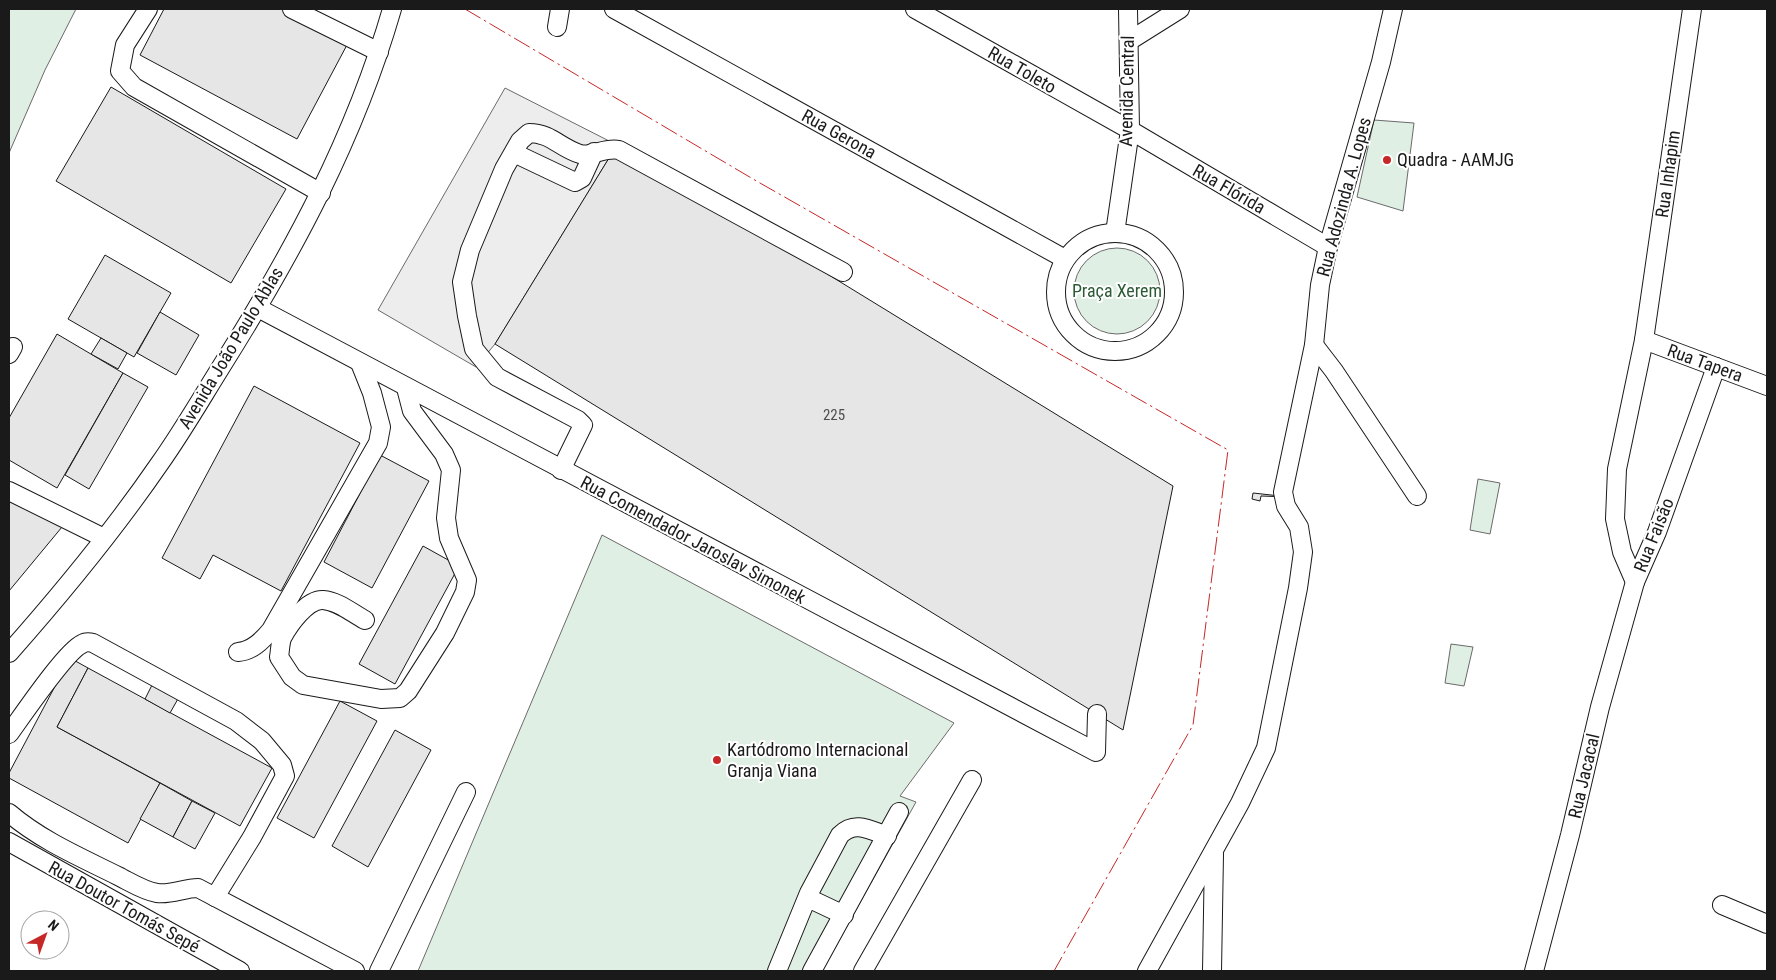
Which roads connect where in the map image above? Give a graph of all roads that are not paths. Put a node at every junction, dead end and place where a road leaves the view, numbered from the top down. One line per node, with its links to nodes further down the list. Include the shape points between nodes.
1 (148, 9): 17 (street, via 125,45 120,71 134,86)
2 (292, 9): 13 (street)
3 (392, 9): 13 (street, Avenida João Paulo Ablas)
4 (560, 9): 11 (street)
5 (614, 9): 20 (street, Rua Gerona)
6 (915, 9): 14 (street, Rua Toleto)
7 (1128, 9): 12 (street, Avenida Central)
8 (1180, 9): 12 (street)
9 (1393, 9): 19 (street, Rua Adozinda A. Lopes)
10 (1692, 9): 23 (street, Rua Inhapim)
11 (557, 27)
12 (1130, 41): 14 (street, Avenida Central)
13 (379, 52): 17 (street, Avenida João Paulo Ablas, via 360,106)
14 (1130, 130): 18 (street, Avenida Central); 19 (street, Rua Flórida)
15 (594, 152): 16 (street, via 579,154 541,133 529,133); 16 (street, via 582,178 575,182); 21 (street, via 610,148 618,150)
16 (514, 153): 29 (street, via 470,250 462,282 474,349 497,377 582,424)
17 (321, 193): 22 (street, Avenida João Paulo Ablas)
18 (1115, 232): 20 (street, via 1096,236 1078,245); 20 (street, via 1134,236 1152,245 1174,278 1175,297 1170,316 1160,333 1144,345 1125,352 1106,351 1087,345 1071,333 1060,316 1055,297 1057,277)
19 (1328, 247): 24 (street, Rua Adozinda A. Lopes, via 1320,285)
20 (1065, 259)
21 (843, 272)
22 (258, 308): 25 (street, Rua Comendador Jaroslav Simonek); 32 (street, Avenida João Paulo Ablas, via 160,463)
23 (1644, 340): 26 (street, Rua Tapera); 33 (street, Rua Faisão, via 1617,469 1615,494 1615,518 1622,552)
24 (1314, 345): 31 (street); 45 (street, Rua Adozinda A. Lopes, via 1283,492 1286,506 1302,538 1298,588 1266,748)
25 (360, 363): 28 (street, Rua Comendador Jaroslav Simonek); 35 (street, via 381,427 378,443 271,630 247,651)
26 (1716, 367): 27 (street, Rua Tapera); 33 (street, Rua Faisão, via 1657,532)
27 (1767, 386)
28 (406, 388): 29 (street, Rua Comendador Jaroslav Simonek); 34 (street, via 412,411 444,454 451,470 446,518 449,538 467,580 461,601 445,633 408,691 400,698 382,699 303,685 292,677 279,657 282,639 312,602 334,602)
29 (561, 470): 37 (street, Rua Comendador Jaroslav Simonek, via 1096,752)
30 (9, 491): 32 (street)
31 (1417, 496)
32 (104, 538): 36 (street, Avenida João Paulo Ablas, via 67,588)
33 (1635, 582): 59 (street, Rua Jacacal)
34 (365, 620)
35 (238, 652)
36 (9, 653)
37 (1097, 714)
38 (9, 734): 46 (street, via 76,647 93,642 253,734 282,765 285,776)
39 (972, 780): 56 (street)
40 (466, 792): 53 (street)
41 (899, 812): 43 (street)
42 (9, 814): 46 (street, via 47,841 151,892 171,893 198,888)
43 (887, 836): 47 (street, via 865,828 846,828); 49 (street)
44 (9, 842): 51 (street, Rua Doutor Tomás Sepé)
45 (1214, 851): 57 (street, Rua Adozinda A. Lopes); 58 (street)
46 (216, 897): 52 (street)
47 (808, 898): 49 (street); 54 (street)
48 (1722, 905): 50 (street)
49 (844, 915): 55 (street)
50 (1767, 924)
51 (240, 971)
52 (356, 971)
53 (379, 971)
54 (777, 971)
55 (812, 971)
56 (863, 971)
57 (1147, 971)
58 (1212, 971)
59 (1534, 971)

